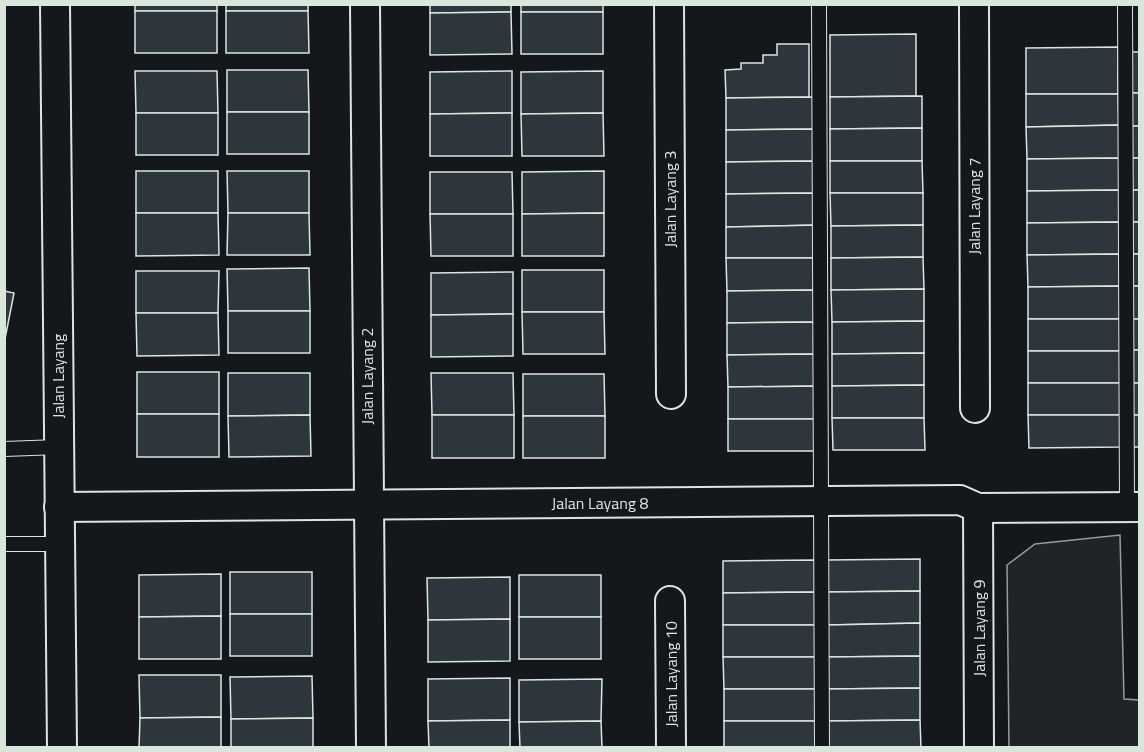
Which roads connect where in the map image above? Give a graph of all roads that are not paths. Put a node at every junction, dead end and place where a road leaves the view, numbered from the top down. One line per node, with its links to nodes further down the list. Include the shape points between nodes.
1 (55, 4): 9 (street, Jalan Layang)
2 (365, 4): 12 (street, Jalan Layang 2)
3 (669, 4): 7 (street, Jalan Layang 3)
4 (819, 4): 11 (lane)
5 (974, 4): 8 (street, Jalan Layang 7)
6 (1125, 4): 14 (lane)
7 (670, 394)
8 (975, 408)
9 (59, 447): 10 (lane); 13 (street, Jalan Layang)
10 (4, 449)
11 (821, 502): 12 (street, Jalan Layang 8); 15 (street, Jalan Layang 8, via 960,501); 22 (lane)
12 (368, 505): 13 (street, Jalan Layang 8); 20 (street, Jalan Layang 2)
13 (59, 507): 17 (street, Jalan Layang)
14 (1133, 507): 15 (street, Jalan Layang 8)
15 (978, 508): 23 (street, Jalan Layang 9)
16 (4, 544): 17 (lane)
17 (60, 544): 19 (street, Jalan Layang)
18 (670, 601): 21 (street, Jalan Layang 10)
19 (62, 747)
20 (371, 747)
21 (671, 747)
22 (822, 747)
23 (979, 747)

